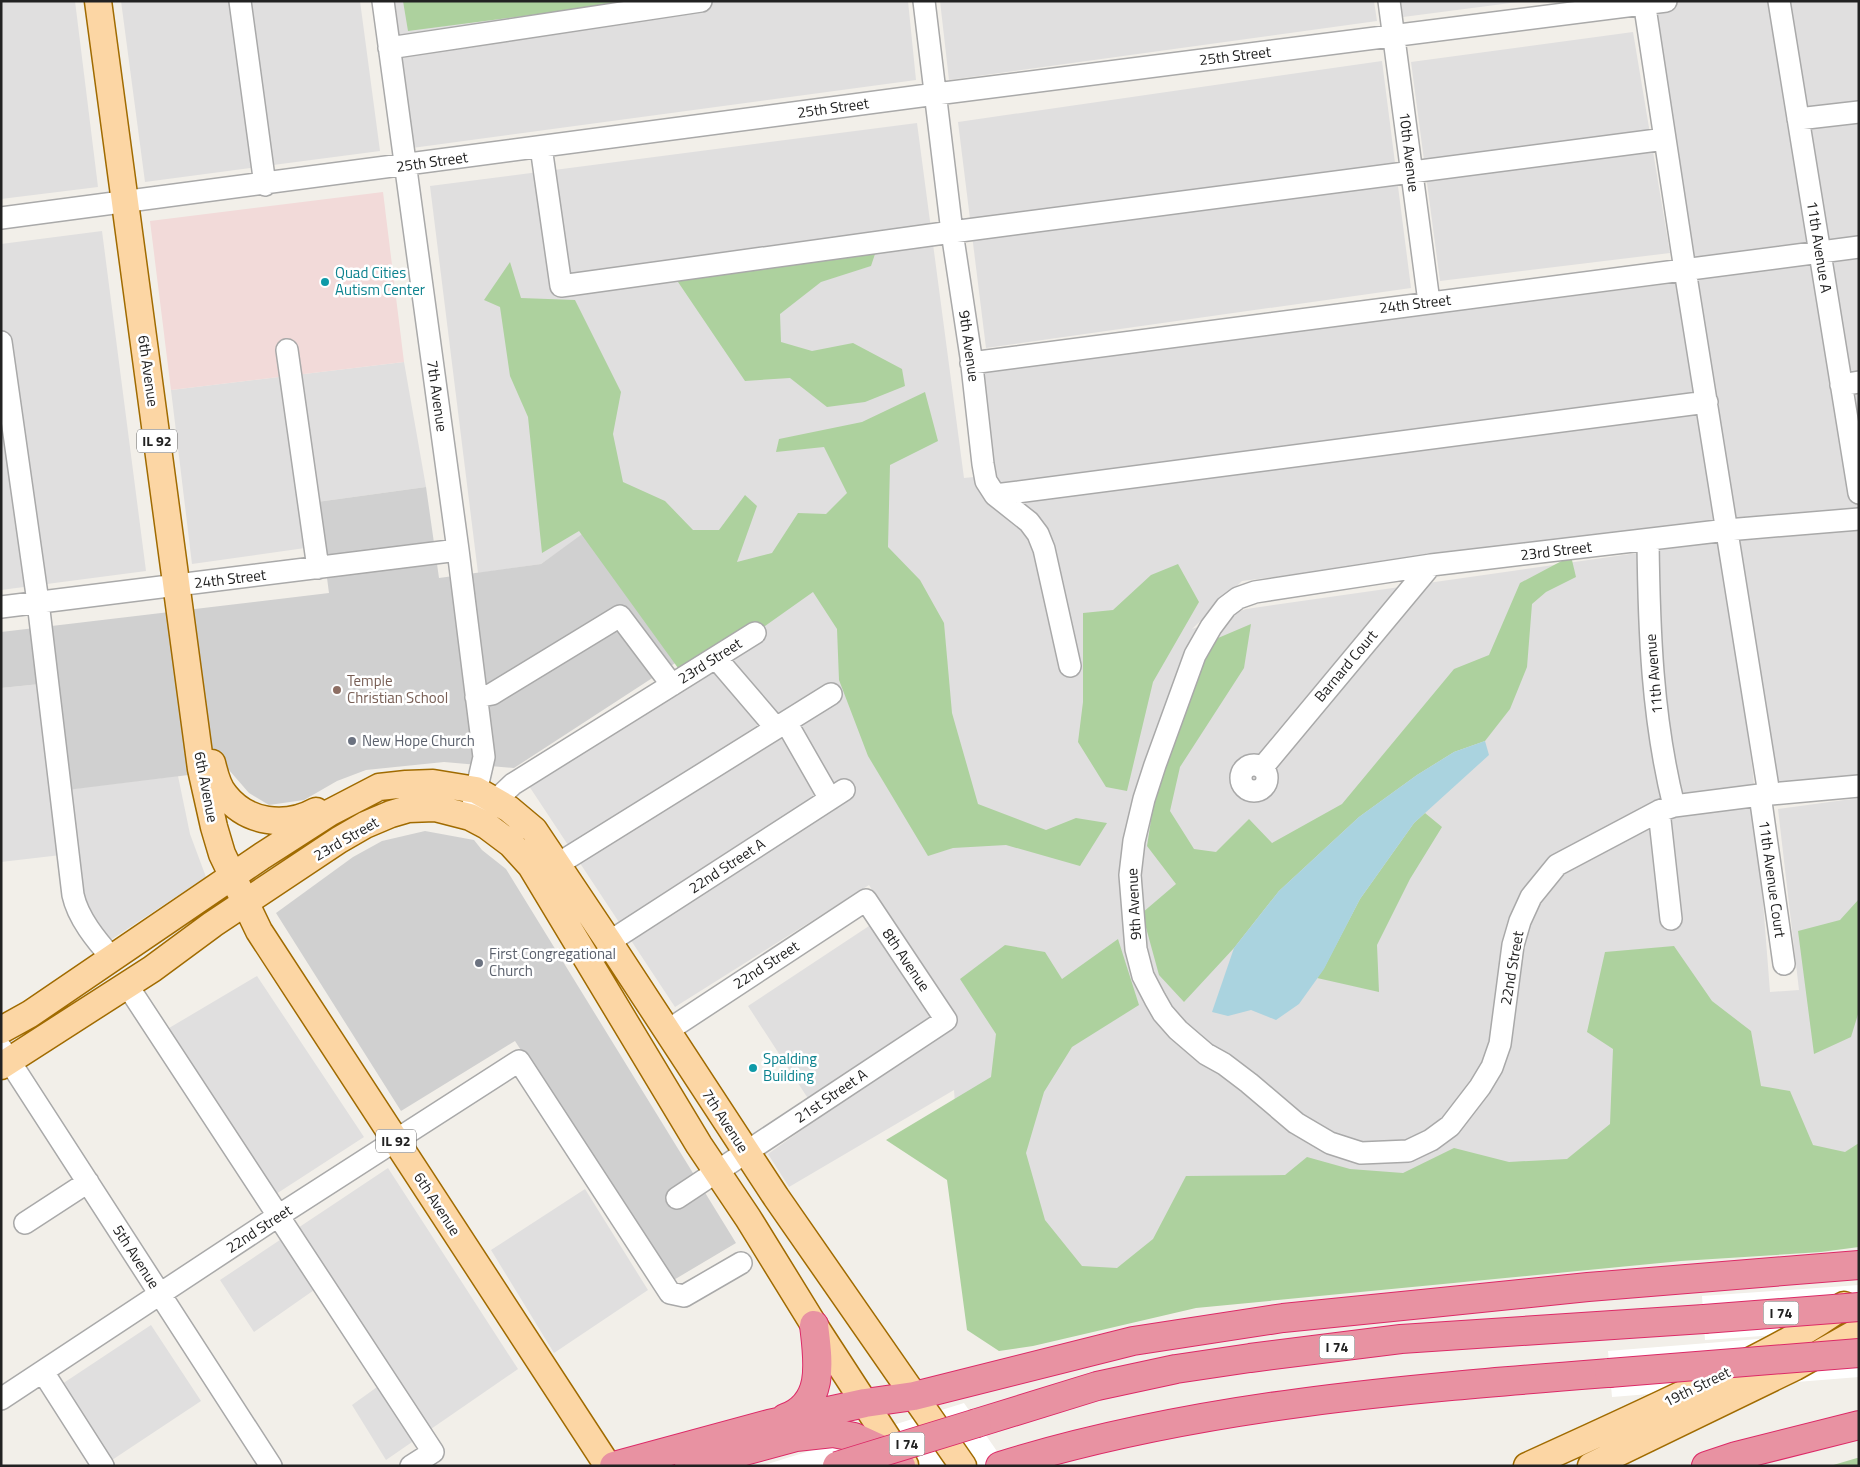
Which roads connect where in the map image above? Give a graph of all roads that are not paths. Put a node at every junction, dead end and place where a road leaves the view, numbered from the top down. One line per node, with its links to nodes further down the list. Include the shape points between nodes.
1 (98, 1): 20 (main road, 6th Avenue / IL 92)
2 (240, 1): 19 (street)
3 (382, 1): 11 (street, 7th Avenue)
4 (701, 1): 11 (street)
5 (924, 1): 12 (street, 9th Avenue)
6 (1389, 1): 10 (street, 10th Avenue)
7 (1666, 1): 9 (street, 25th Street)
8 (1779, 1): 14 (street, 11th Avenue A)
9 (1645, 2): 10 (street, 25th Street); 15 (street, 11th Avenue Court)
10 (1394, 36): 12 (street, 25th Street); 18 (street, 10th Avenue)
11 (389, 48): 17 (street, 7th Avenue)
12 (936, 94): 16 (street, 25th Street); 22 (street, 9th Avenue)
13 (1859, 112): 14 (street)
14 (1798, 119): 24 (street, 11th Avenue A)
15 (1665, 139): 18 (street); 25 (street, 11th Avenue Court)
16 (541, 147): 17 (street, 25th Street); 22 (street, via 560,286)
17 (405, 166): 19 (street, 25th Street); 37 (street, 7th Avenue)
18 (1412, 172): 22 (street); 26 (street, 10th Avenue)
19 (265, 184): 20 (street, 25th Street)
20 (126, 203): 21 (street, 25th Street); 40 (main road, 6th Avenue / IL 92)
21 (1, 218)
22 (952, 232): 29 (street, 9th Avenue)
23 (1859, 247): 24 (street, 24th Street)
24 (1820, 252): 25 (street, 24th Street); 30 (street, 11th Avenue A)
25 (1685, 270): 26 (street, 24th Street); 31 (street, 11th Avenue Court)
26 (1430, 302): 29 (street, 24th Street)
27 (1, 342): 42 (street)
28 (287, 350): 39 (street)
29 (971, 363): 33 (street, 9th Avenue, via 986,482)
30 (1850, 383): 32 (street, 11th Avenue A)
31 (1707, 402): 33 (street); 35 (street, 11th Avenue Court)
32 (1859, 492)
33 (995, 495): 46 (street, 9th Avenue, via 1020,514 1038,534)
34 (1859, 519): 35 (street, 23rd Street)
35 (1726, 530): 36 (street, 23rd Street); 55 (street, 11th Avenue Court)
36 (1648, 540): 38 (street, 23rd Street); 57 (street, 11th Avenue, via 1654,692 1668,782)
37 (458, 550): 39 (street, 24th Street); 50 (street, 7th Avenue)
38 (1431, 565): 41 (street, 23rd Street); 52 (street, Barnard Court)
39 (318, 568): 40 (street, 24th Street)
40 (177, 586): 42 (street, 24th Street); 47 (main road, 6th Avenue / IL 92)
41 (1255, 592): 72 (street, 9th Avenue, via 1238,598 1211,626 1195,655 1154,765 1134,841 1130,874 1134,931 1143,976 1163,1014 1189,1041 1243,1078)
42 (38, 602): 43 (street, 24th Street); 65 (street, via 73,895 83,920)
43 (1, 607)
44 (755, 633): 45 (street, 23rd Street)
45 (716, 658): 48 (street, 23rd Street); 51 (street)
46 (1070, 666)
47 (190, 682): 54 (main road, via 216,778 224,794 251,815 281,822 310,814 344,795); 60 (main road, 6th Avenue / IL 92, via 207,798 222,854)
48 (672, 685): 50 (street, via 620,616 492,694); 56 (street, 23rd Street, via 520,780)
49 (831, 694): 51 (street)
50 (476, 697): 56 (street, 7th Avenue)
51 (781, 725): 59 (street); 64 (street, 22nd Street A, via 837,794)
52 (1262, 768)
53 (1859, 786): 55 (street, 22nd Street)
54 (379, 787): 56 (main road, 23rd Street, via 433,783); 60 (main road, 23rd Street, via 329,813)
55 (1765, 794): 57 (street, 22nd Street); 66 (street, 11th Avenue Court)
56 (485, 795): 58 (street, 23rd Street); 59 (main road, 7th Avenue, via 509,809 534,830)
57 (1666, 809): 63 (street, 11th Avenue); 72 (street, 22nd Street, via 1557,865 1531,897 1513,945 1500,1044 1492,1067 1450,1126 1408,1152 1361,1153 1330,1143)
58 (470, 817): 62 (main road, 23rd Street, via 435,808 408,809 390,814 339,840); 75 (main road, via 511,844 531,866)
59 (558, 864): 64 (main road, 7th Avenue)
60 (234, 877): 62 (main road, 6th Avenue / IL 92); 65 (main road, 23rd Street)
61 (866, 900): 68 (street, 8th Avenue); 70 (street, 22nd Street)
62 (246, 903): 67 (main road, 23rd Street); 73 (main road, 6th Avenue / IL 92, via 259,931)
63 (1671, 919)
64 (609, 942): 70 (main road, 7th Avenue)
65 (112, 958): 69 (main road, 23rd Street)
66 (1784, 964)
67 (127, 985): 71 (main road, 23rd Street); 78 (street)
68 (946, 1020): 74 (street, 21st Street A)
69 (1, 1030)
70 (667, 1031): 74 (main road, 7th Avenue)
71 (4, 1058): 76 (street, 5th Avenue)
72 (1296, 1122)
73 (396, 1140): 78 (street, 22nd Street); 80 (street, 22nd Street, via 519,1061 670,1293 684,1296); 99 (main road, 6th Avenue / IL 92)
74 (746, 1152): 75 (street, 21st Street A); 90 (main road, 7th Avenue)
75 (716, 1172): 77 (street, 21st Street A); 85 (main road)
76 (88, 1182): 79 (street); 82 (street, 5th Avenue)
77 (677, 1198)
78 (278, 1216): 82 (street, 22nd Street); 98 (street, via 433,1452)
79 (25, 1223)
80 (741, 1263)
81 (1859, 1265): 90 (highway, via 1568,1289 1209,1328 1133,1340)
82 (160, 1294): 88 (street, 22nd Street); 97 (street, 5th Avenue)
83 (1859, 1294): 106 (main road, 19th Street, via 1831,1315 1768,1352)
84 (1859, 1307): 102 (highway, I 74, bridge, via 1401,1339 1176,1369 1096,1386)
85 (814, 1325): 91 (main road); 92 (highway, via 819,1371 812,1394 798,1414)
86 (1859, 1331): 107 (main road, 19th Street, via 1795,1367)
87 (1859, 1353): 95 (highway, bridge, via 1428,1387 1264,1408 1099,1438)
88 (43, 1372): 89 (street, 22nd Street); 96 (street)
89 (3, 1394)
90 (914, 1396): 91 (highway); 105 (main road, 7th Avenue)
91 (865, 1403): 92 (highway); 104 (main road)
92 (769, 1424): 100 (highway)
93 (1859, 1425): 108 (highway)
94 (714, 1462): 101 (highway); 103 (highway, via 796,1437 833,1432 878,1448)
95 (1003, 1465)
96 (103, 1466)
97 (271, 1466)
98 (411, 1466)
99 (608, 1466)
100 (614, 1466)
101 (689, 1466)
102 (837, 1466)
103 (901, 1466)
104 (906, 1466)
105 (963, 1466)
106 (1527, 1466)
107 (1591, 1466)
108 (1706, 1466)

